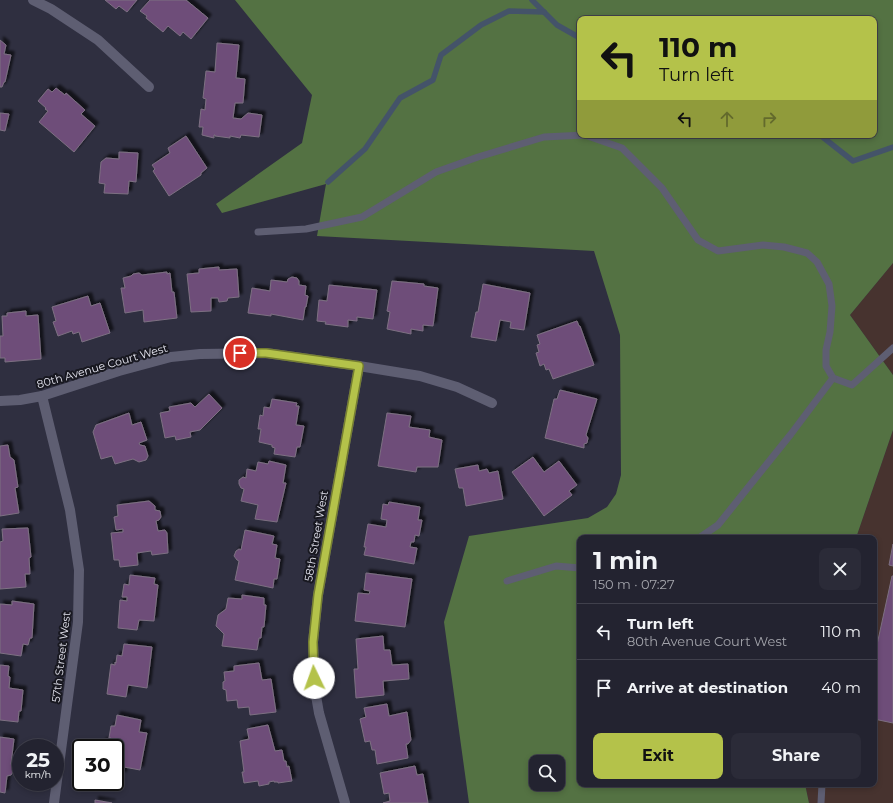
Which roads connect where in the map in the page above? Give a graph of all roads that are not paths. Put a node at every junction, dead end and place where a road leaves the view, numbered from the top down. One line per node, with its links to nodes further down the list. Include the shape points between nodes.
1 (33, 0): 2 (street, via 98,40)
2 (149, 87)
3 (577, 135): 5 (lane, via 544,137 436,172 362,216 306,229)
4 (594, 138): 8 (lane, via 622,148 662,188 698,240 718,251 763,245 784,247 808,253 817,262 828,284 832,306 826,366)
5 (258, 232)
6 (893, 348): 8 (lane, via 852,385)
7 (359, 366): 9 (street, 80th Avenue Court West, via 266,353 171,357); 11 (street, 80th Avenue Court West, via 439,381); 17 (street, 58th Street West, via 318,595 313,642 320,713)
8 (833, 378): 12 (lane, via 718,525)
9 (42, 396): 10 (street, 80th Avenue Court West); 16 (street, 57th Street West, via 70,510 79,570 78,622)
10 (0, 401)
11 (492, 403)
12 (703, 535)
13 (577, 568): 14 (lane, via 556,566)
14 (508, 581)
15 (822, 787): 18 (lane)
16 (54, 803)
17 (345, 803)
18 (821, 803)

